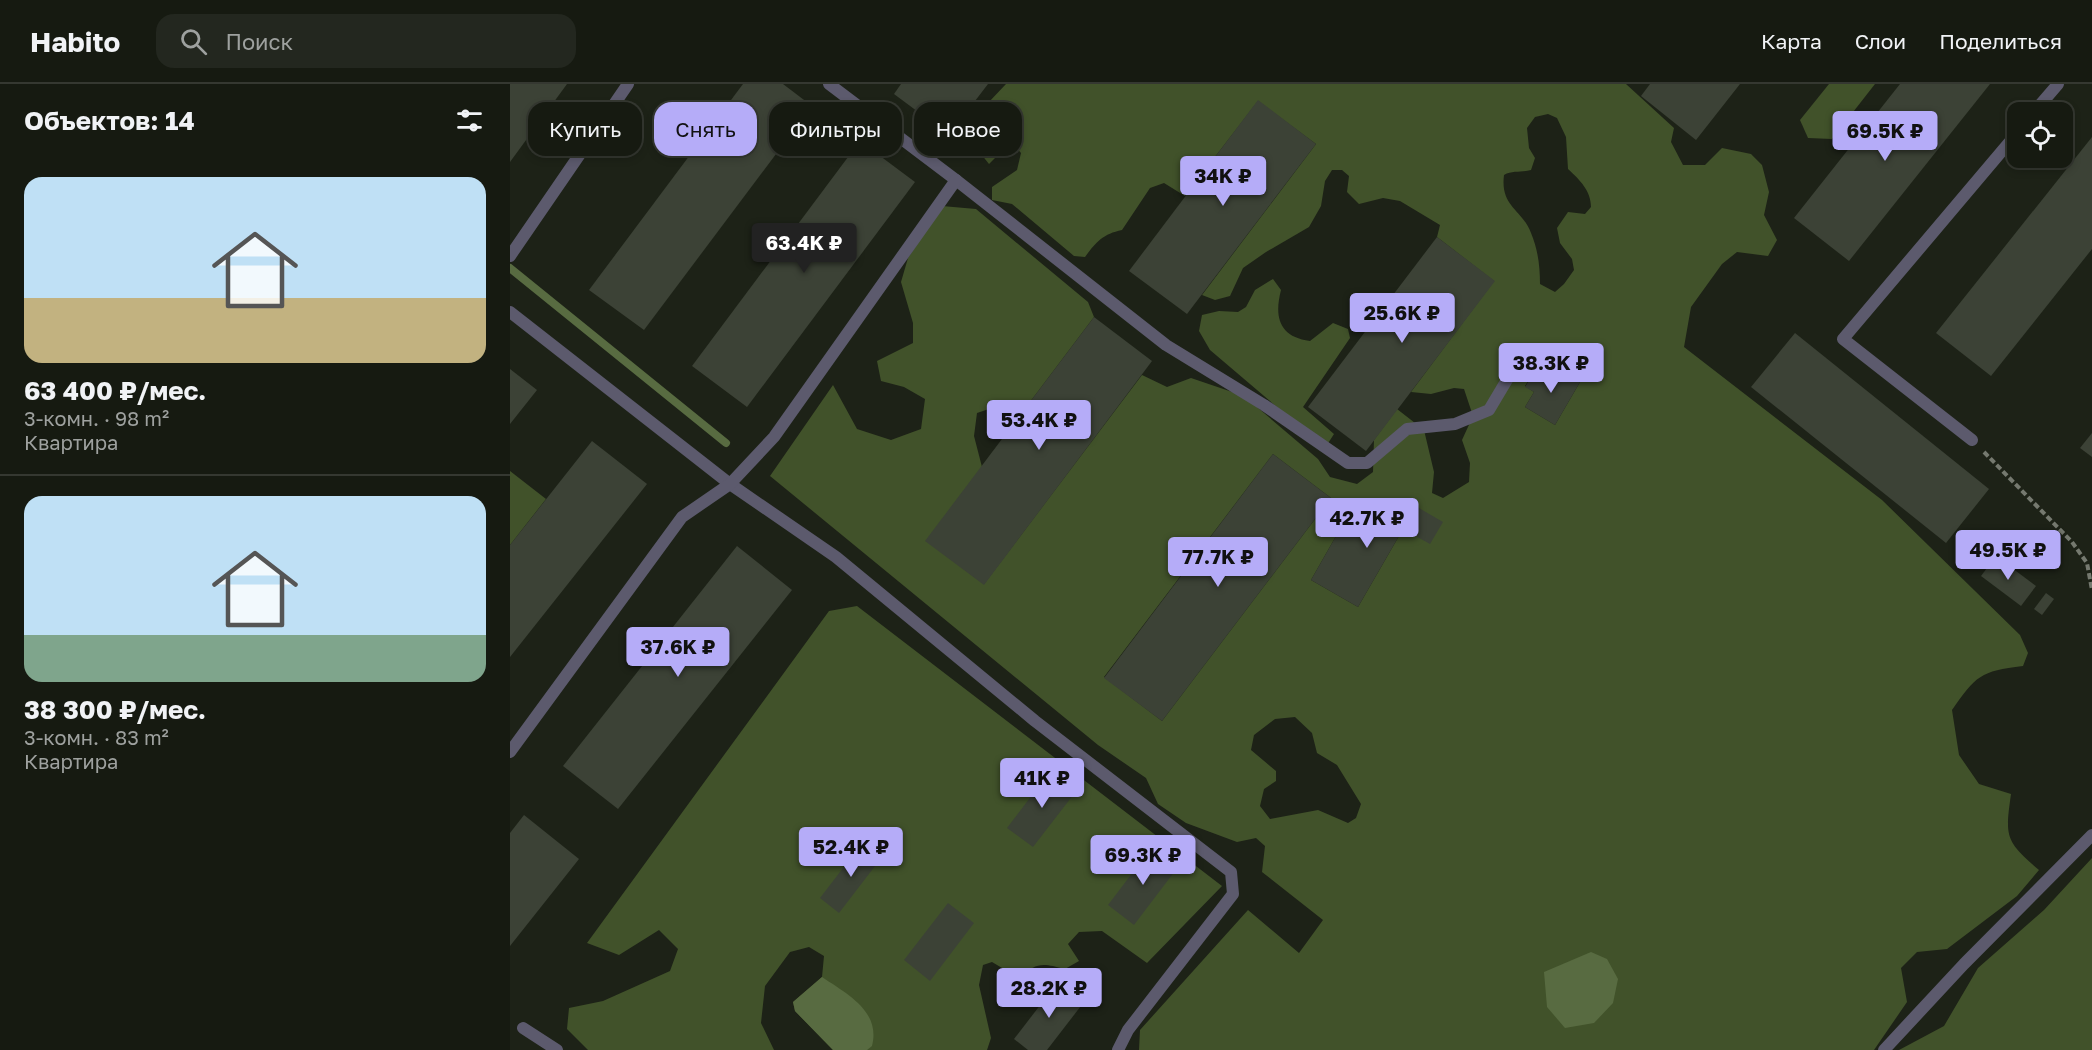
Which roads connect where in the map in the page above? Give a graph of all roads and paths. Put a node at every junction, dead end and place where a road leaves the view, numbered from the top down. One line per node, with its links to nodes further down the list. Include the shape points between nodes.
1 (628, 84): 7 (lane)
2 (829, 84): 6 (lane)
3 (2058, 84): 4 (lane)
4 (2043, 102)
5 (2007, 145): 10 (lane, via 1843,339)
6 (956, 180): 9 (lane, via 1166,345 1348,463 1367,463 1407,429 1455,424 1489,410); 11 (lane, via 774,437)
7 (510, 256)
8 (510, 312): 11 (lane)
9 (1520, 358)
10 (1972, 440): 12 (path, via 2072,542 2087,563)
11 (730, 484): 13 (lane, via 682,517); 17 (lane, via 836,557 1035,721 1231,872 1233,894 1128,1030)
12 (2092, 590)
13 (510, 752)
14 (2092, 835): 18 (lane)
15 (523, 1028): 16 (lane)
16 (557, 1050)
17 (1118, 1050)
18 (1884, 1050)

